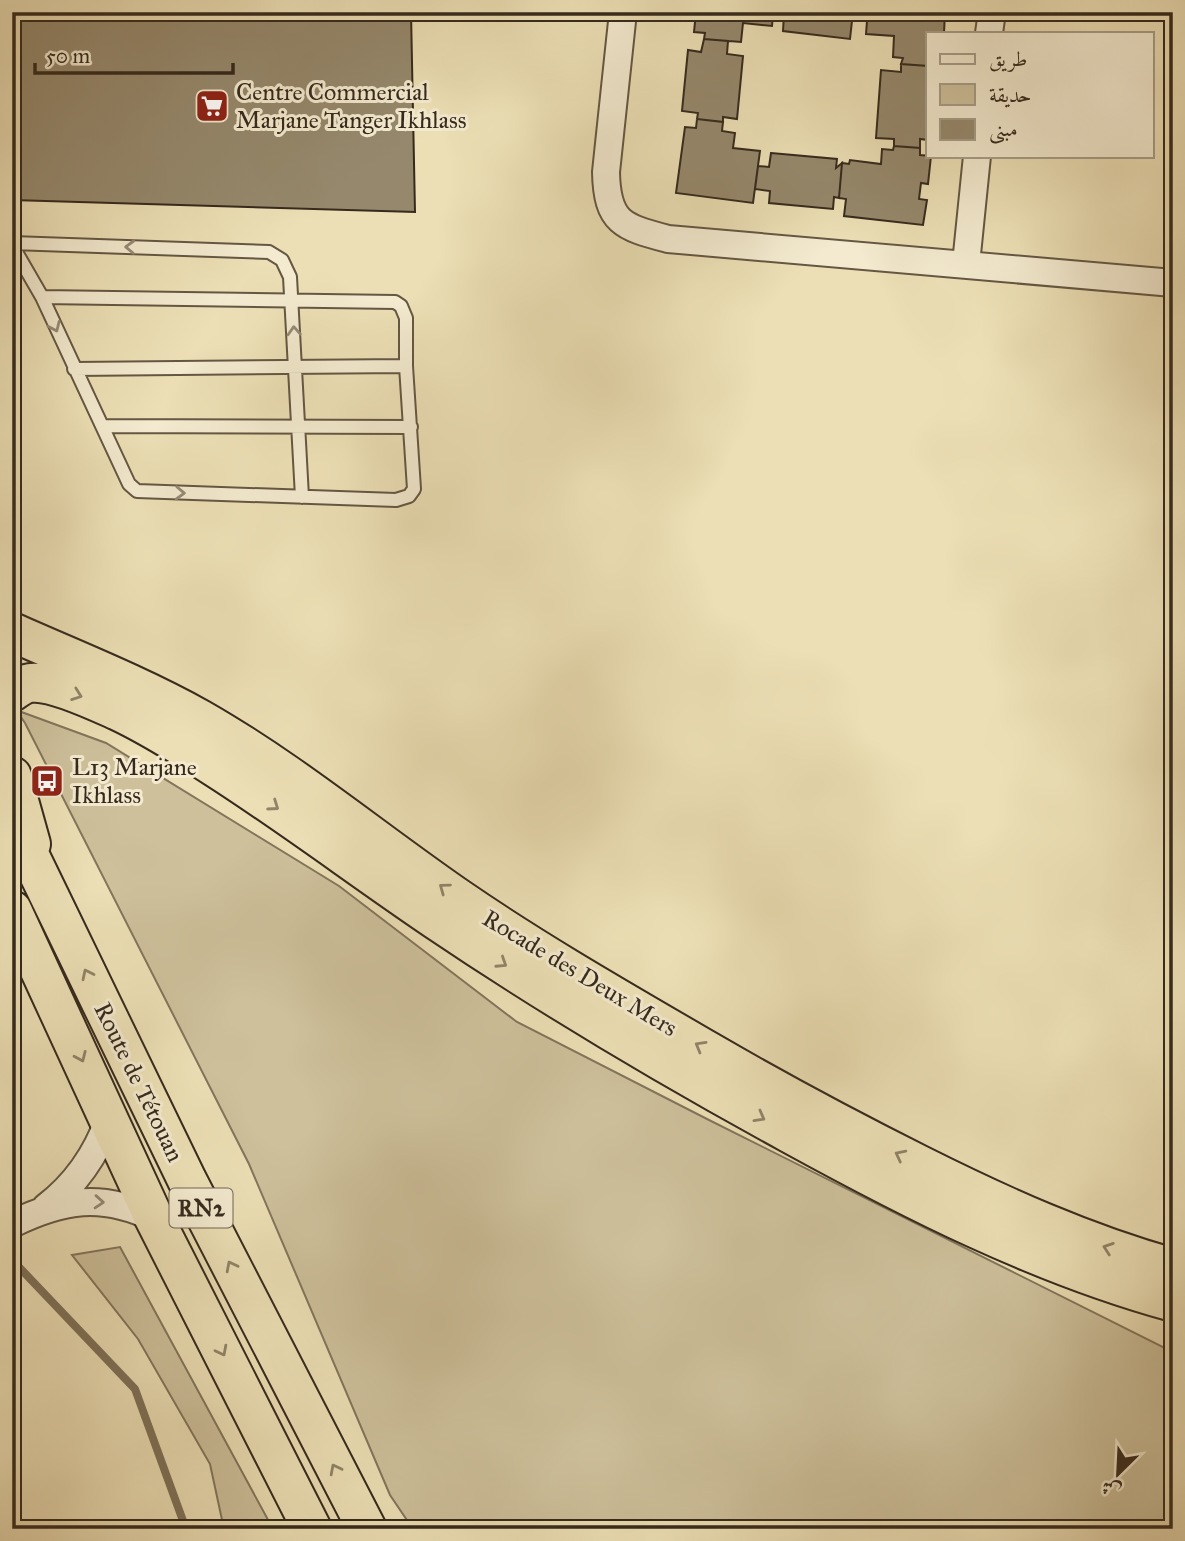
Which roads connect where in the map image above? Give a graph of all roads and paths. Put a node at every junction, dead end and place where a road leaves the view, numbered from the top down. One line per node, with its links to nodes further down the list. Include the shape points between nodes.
1 (623, 12): 6 (street, via 606,191 624,225 668,239)
2 (992, 12): 3 (street)
3 (989, 32)
4 (977, 158): 6 (street)
5 (12, 244): 8 (lane); 9 (lane, one-way to 5, via 288,269 269,252)
6 (966, 264): 7 (street)
7 (1173, 283)
8 (42, 297): 9 (lane); 12 (lane, one-way to 12)
9 (292, 302): 10 (lane, via 395,302 406,318); 11 (lane, one-way to 9)
10 (407, 366): 11 (lane); 15 (lane)
11 (296, 367): 12 (lane); 14 (lane)
12 (74, 369): 13 (lane)
13 (102, 426): 14 (lane); 16 (lane, one-way to 16, via 129,484 137,491)
14 (298, 427): 15 (lane); 16 (lane)
15 (411, 427): 16 (lane, via 414,489 409,496)
16 (302, 497)
17 (12, 632): 28 (highway, Rocade des Deux Mers, one-way to 17, via 1016,1212 852,1131 580,976 458,898 264,758 199,719)
18 (12, 692): 29 (highway, Rocade des Deux Mers, one-way to 29, via 33,683 48,685 120,712 247,788 562,1003 687,1077 836,1159 977,1228 1088,1275)
19 (12, 776): 21 (highway)
20 (12, 819): 21 (highway, Route de Tétouan / RN2)
21 (42, 883): 31 (highway, Route de Tétouan / RN2, one-way to 21, via 187,1181)
22 (12, 910): 24 (highway, Route de Tétouan / RN2)
23 (12, 925): 24 (highway)
24 (52, 995): 25 (highway, Route de Tétouan / RN2, one-way to 25)
25 (109, 1119): 26 (highway, Route de Tétouan / RN2); 27 (street, via 88,1164 67,1189)
26 (154, 1217): 27 (street, one-way to 26, via 74,1202 107,1202); 30 (highway, Route de Tétouan / RN2, one-way to 30)
27 (25, 1218)
28 (1173, 1268)
29 (1173, 1302)
30 (312, 1529)
31 (367, 1529)

